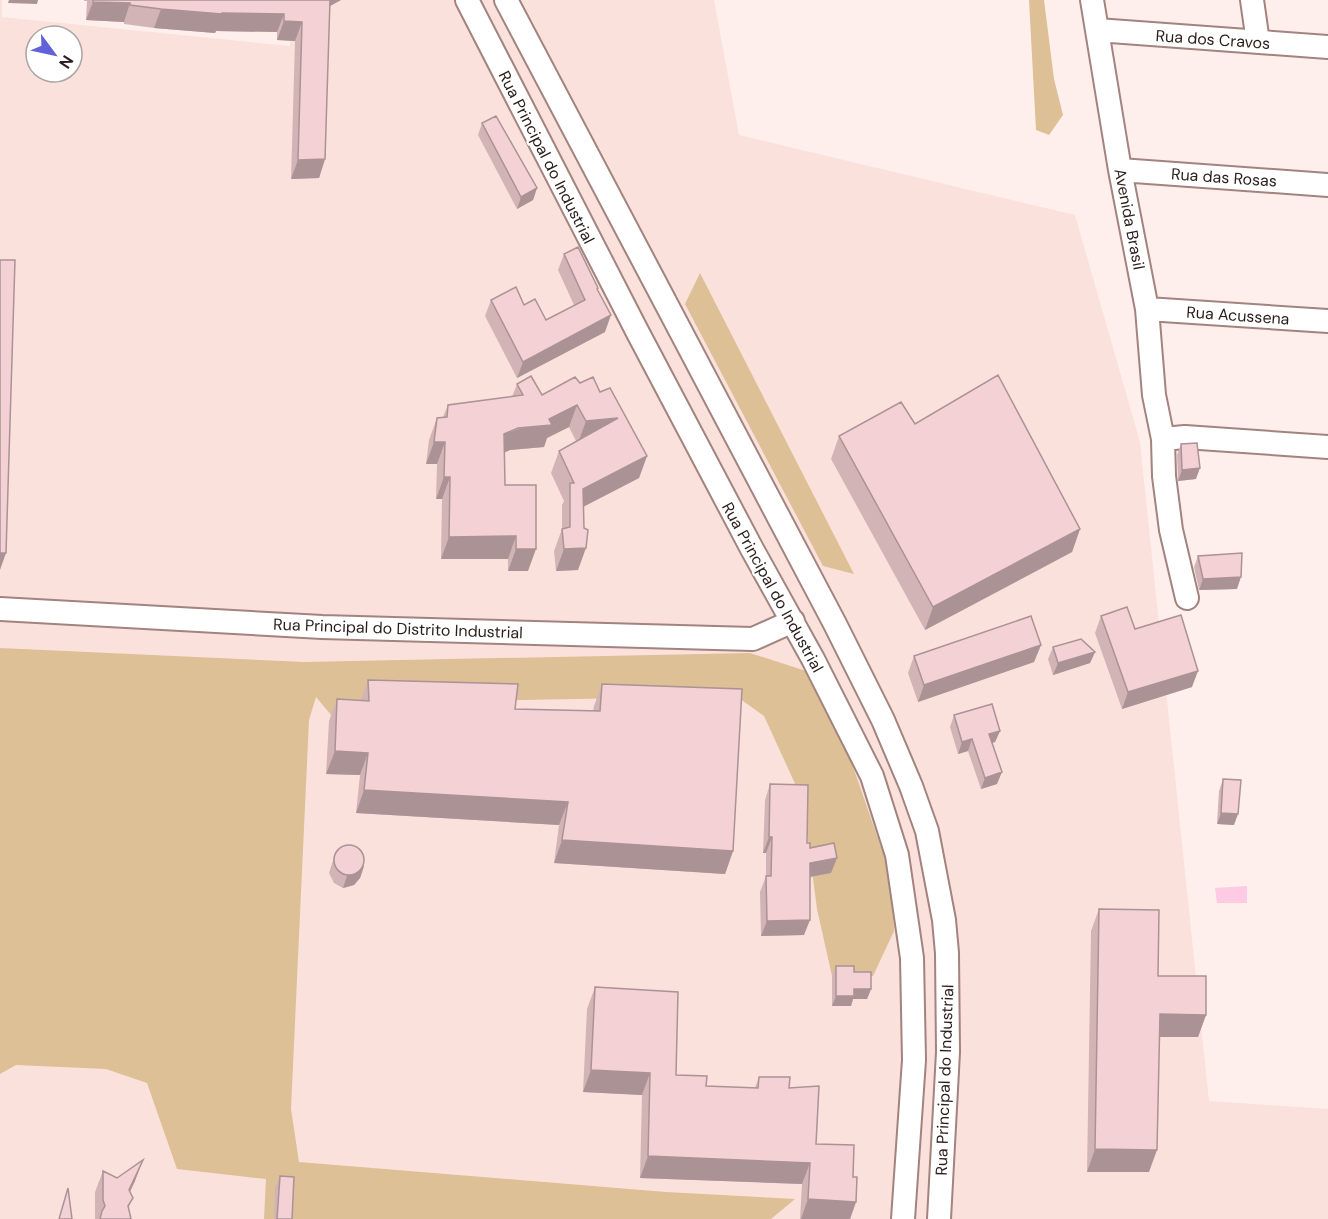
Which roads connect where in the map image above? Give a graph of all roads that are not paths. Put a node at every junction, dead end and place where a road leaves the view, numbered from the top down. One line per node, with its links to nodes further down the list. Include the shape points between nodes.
1 (467, 0): 16 (street, Rua Principal do Industrial, via 641,340)
2 (506, 0): 17 (street, Rua Principal do Industrial, via 883,720 927,831)
3 (1092, 0): 5 (street, Avenida Brasil)
4 (1252, 0): 6 (street)
5 (1097, 30): 6 (street, Rua dos Cravos); 8 (street, Avenida Brasil)
6 (1258, 42): 7 (street, Rua dos Cravos)
7 (1328, 47)
8 (1120, 170): 9 (street, Rua das Rosas); 10 (street, Avenida Brasil)
9 (1328, 185)
10 (1147, 309): 11 (street, Rua Acussena); 12 (street, Avenida Brasil)
11 (1328, 321)
12 (1163, 439): 13 (street, via 1185,437); 14 (street, Avenida Brasil, via 1171,530)
13 (1328, 447)
14 (1187, 598)
15 (0, 609): 16 (street, Rua Principal do Distrito Industrial, via 322,627 753,639)
16 (793, 621): 18 (street, Rua Principal do Industrial, via 872,776 897,855)
17 (947, 953): 18 (street); 20 (street, Rua Principal do Industrial, via 948,1052)
18 (912, 958): 19 (street, Rua Principal do Industrial, via 914,1060)
19 (903, 1219)
20 (939, 1219)

